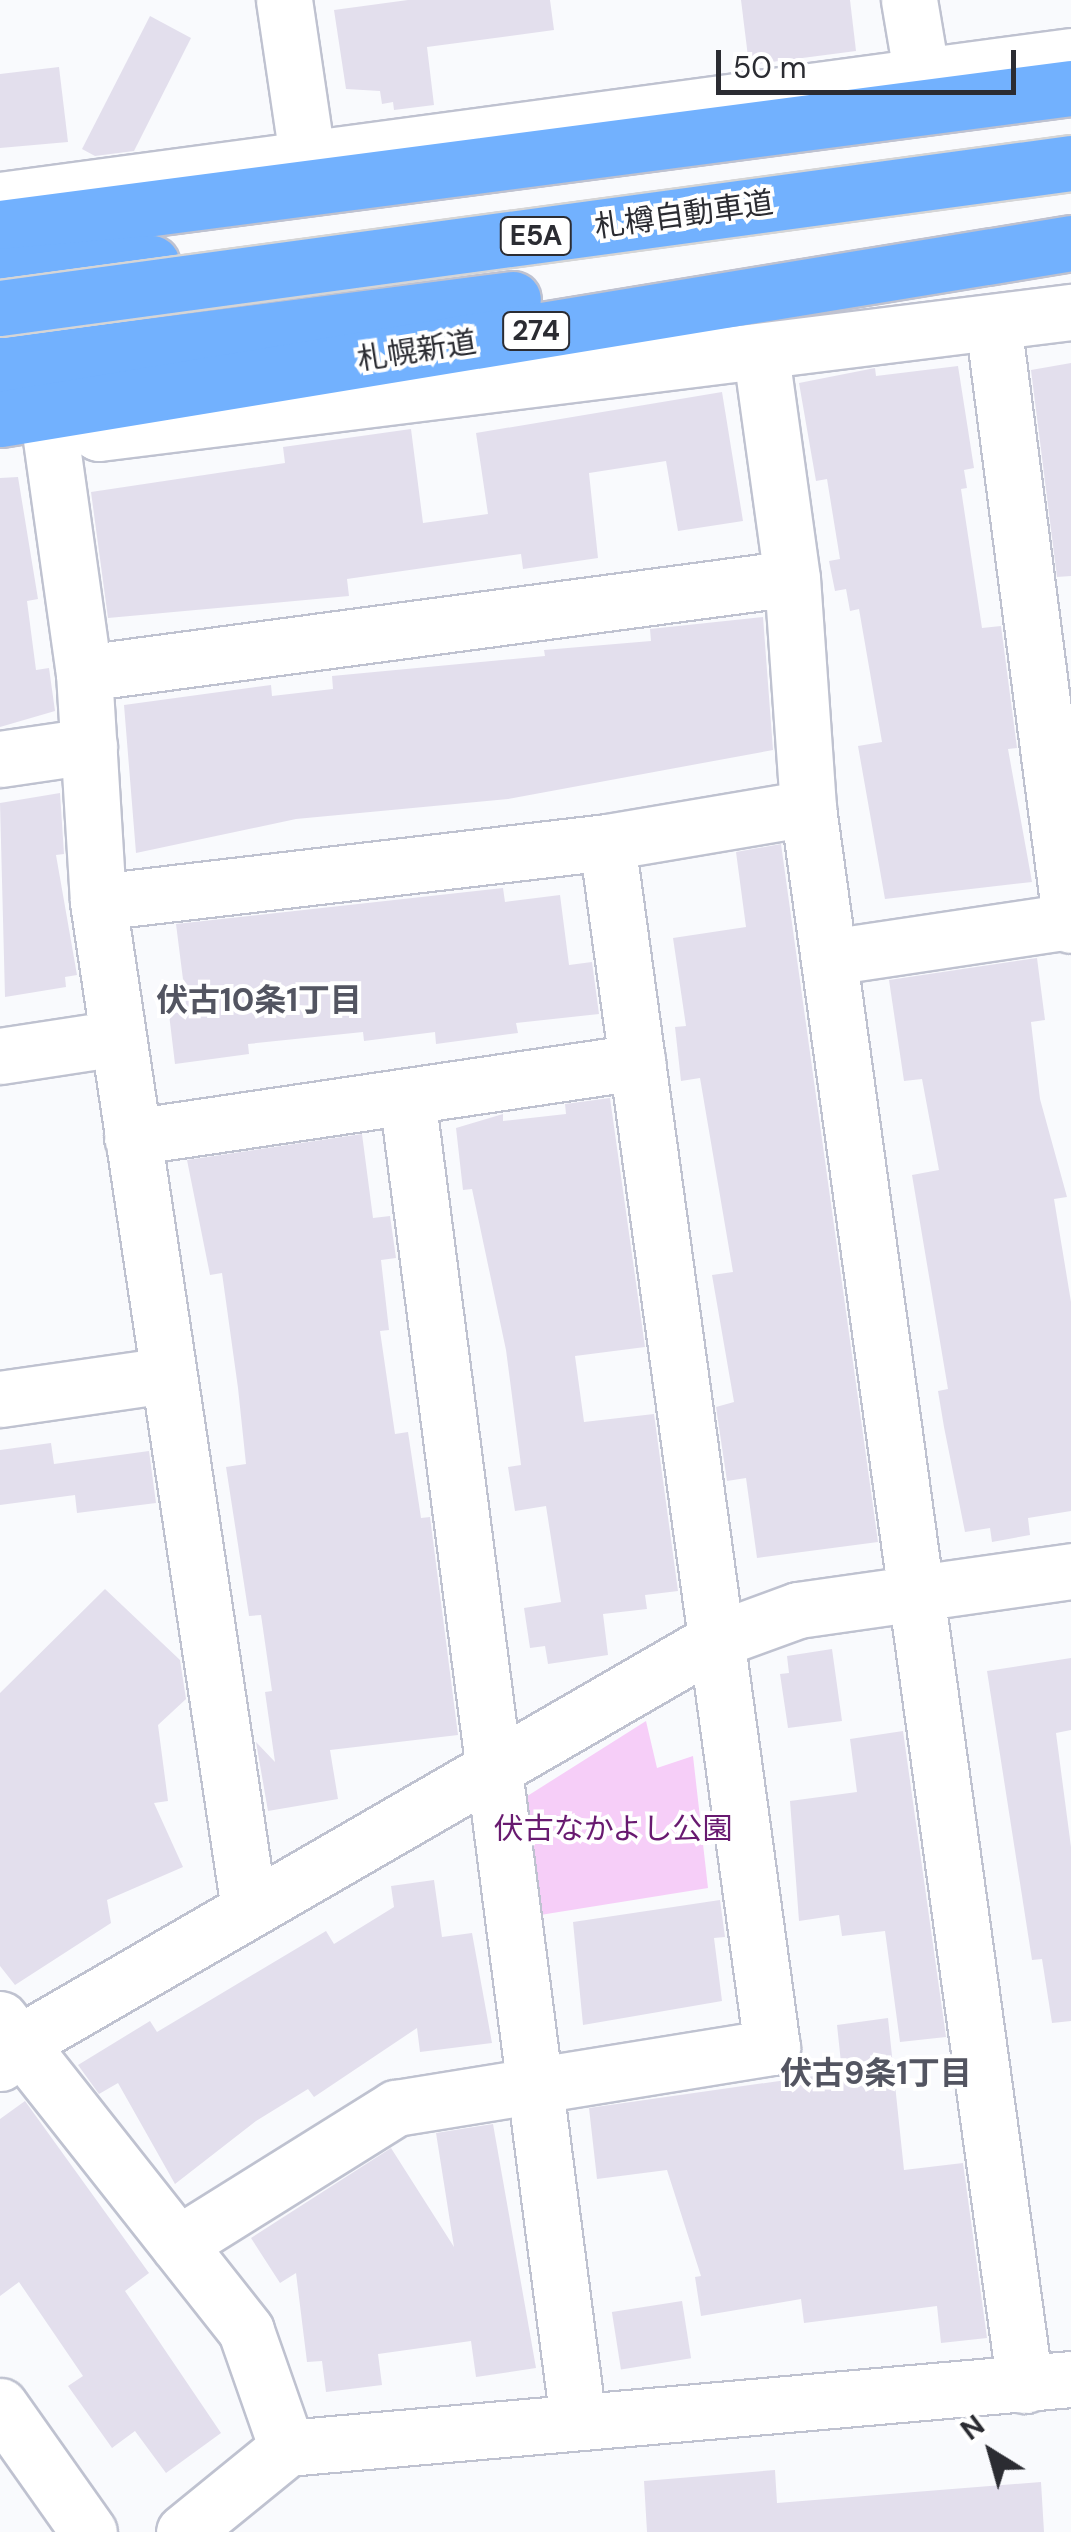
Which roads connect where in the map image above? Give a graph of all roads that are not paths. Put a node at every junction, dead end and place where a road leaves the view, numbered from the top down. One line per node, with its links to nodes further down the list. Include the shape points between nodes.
1 (284, 0): 6 (street)
2 (908, 0): 4 (street)
3 (1071, 56): 4 (street)
4 (922, 77): 6 (street)
5 (1071, 88): 10 (highway)
6 (308, 155): 8 (street)
7 (1071, 164): 13 (highway); 14 (highway, 札樽自動車道 / E5A, bridge)
8 (0, 200)
9 (1071, 226): 19 (highway, 札樽自動車道 / E5A)
10 (0, 228)
11 (1071, 243): 17 (highway, 札幌新道 / 274)
12 (1071, 274): 17 (highway, via 546,345)
13 (0, 276)
14 (0, 308)
15 (1071, 312): 16 (street)
16 (992, 323): 18 (street); 28 (street)
17 (498, 338): 20 (highway, 札幌新道 / 274)
18 (762, 355): 20 (street, via 98,433); 21 (street)
19 (0, 365)
20 (36, 414): 22 (street)
21 (792, 578): 22 (street); 25 (street)
22 (84, 674): 23 (street)
23 (89, 746): 24 (street); 27 (street)
24 (0, 759)
25 (808, 808): 26 (street); 29 (street)
26 (607, 842): 27 (street); 32 (street)
27 (98, 902): 30 (street)
28 (1071, 922): 29 (street)
29 (830, 957): 38 (street)
30 (117, 1038): 31 (street); 34 (street)
31 (0, 1056)
32 (637, 1062): 33 (street); 39 (street)
33 (406, 1098): 34 (street); 40 (street)
34 (132, 1137): 35 (street)
35 (166, 1375): 36 (street); 41 (street)
36 (0, 1399)
37 (1071, 1571): 38 (street)
38 (922, 1592): 39 (street, via 798,1610); 45 (street)
39 (716, 1640): 40 (street); 43 (street, via 772,2047)
40 (492, 1771): 41 (street); 43 (street)
41 (249, 1910): 42 (street)
42 (5, 2043): 44 (street)
43 (530, 2085): 44 (street, via 396,2108); 47 (street)
44 (178, 2244): 48 (street, via 246,2331)
45 (1048, 2382): 47 (street)
46 (0, 2406): 49 (street)
47 (578, 2420): 48 (street)
48 (287, 2448): 50 (street)
49 (89, 2532)
50 (184, 2532)

